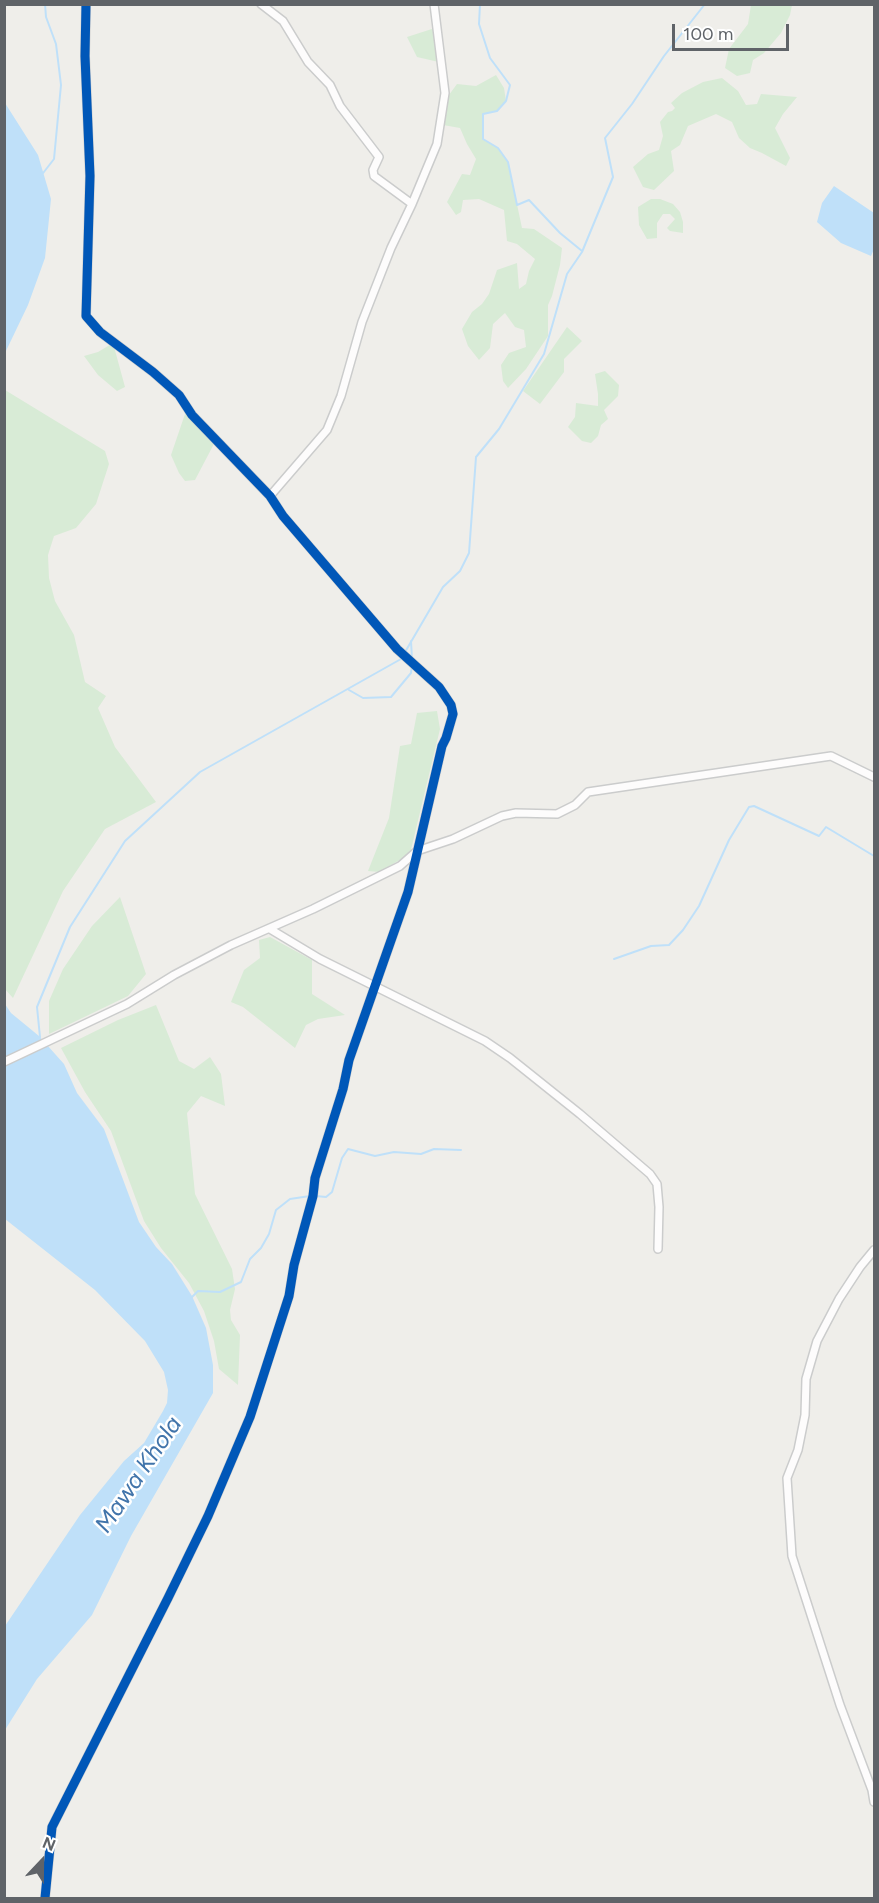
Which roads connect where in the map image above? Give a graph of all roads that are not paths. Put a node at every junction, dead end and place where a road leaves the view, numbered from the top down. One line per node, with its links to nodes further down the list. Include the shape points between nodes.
1 (86, 4): 5 (street, via 90,186 86,316 100,332 174,390 192,415)
2 (261, 4): 4 (street, via 284,21 308,62 330,85 340,106 379,157 372,170 374,176)
3 (434, 4): 4 (street, via 443,63 444,107 437,144)
4 (412, 204): 5 (street, via 362,322 327,430)
5 (270, 496): 7 (street, via 397,649 439,687 451,705 453,714)
6 (874, 777): 7 (street, via 831,756 588,792 575,805 557,814 502,816)
7 (417, 851): 8 (street, via 400,866); 9 (street, via 408,892)
8 (270, 929): 9 (street); 10 (street, via 231,945 127,1004)
9 (374, 986): 11 (street, via 485,1041 650,1174 657,1184); 14 (street, via 315,1178 289,1296 250,1417 208,1516 52,1827)
10 (4, 1062)
11 (658, 1249)
12 (874, 1250): 13 (street, via 844,1291 817,1341 806,1379 805,1415 798,1450 786,1478 792,1556)
13 (874, 1802)
14 (45, 1899)

